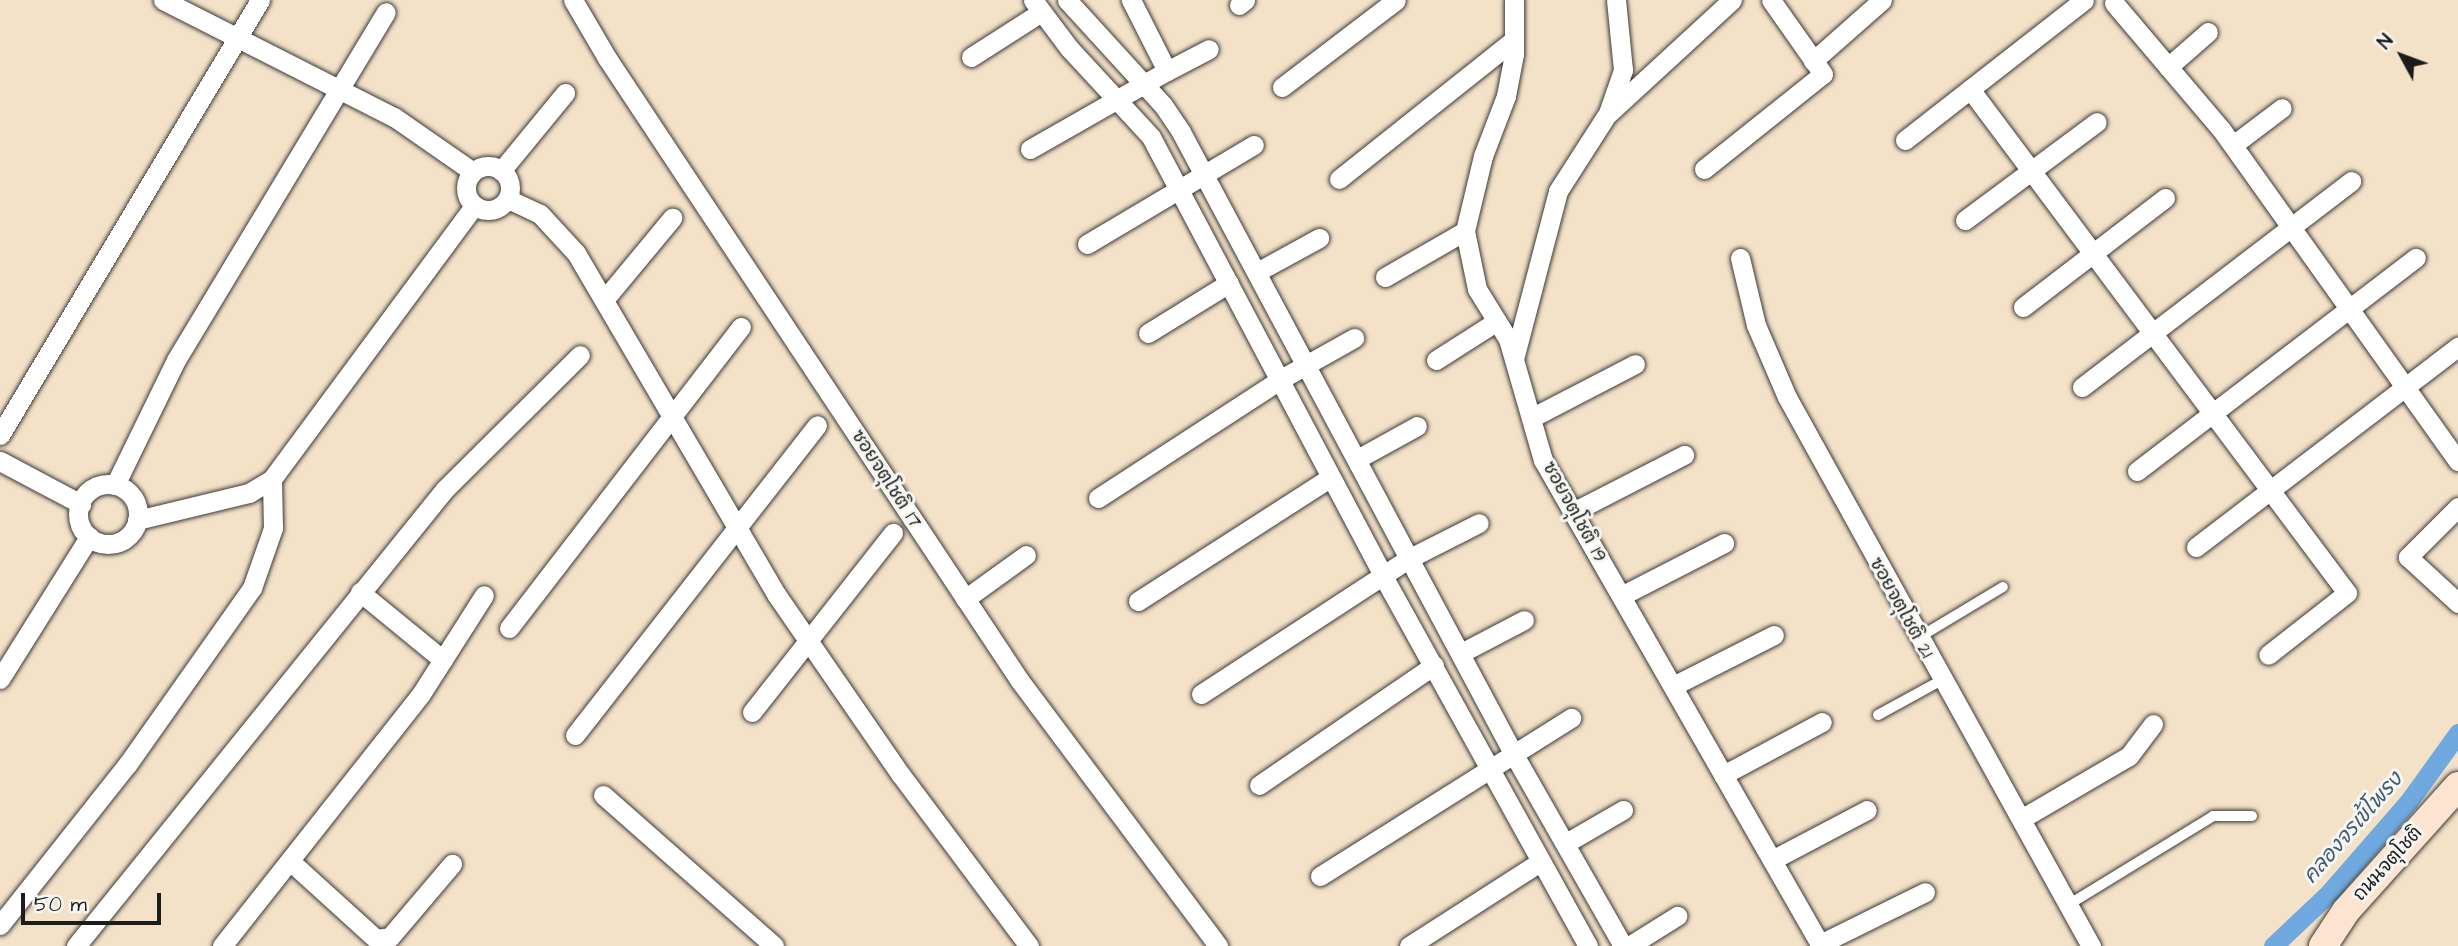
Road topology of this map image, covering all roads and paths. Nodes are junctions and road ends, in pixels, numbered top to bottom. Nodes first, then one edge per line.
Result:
1 (163, 0) edge
2 (260, 0) edge
3 (573, 0) edge
4 (1067, 0) edge
5 (1131, 0) edge
6 (1396, 0) edge
7 (1514, 0) edge
8 (1616, 0) edge
9 (1732, 0) edge
10 (1771, 0) edge
11 (1882, 0) edge
12 (2085, 0) edge
13 (2115, 1) edge
14 (1037, 6) edge
15 (386, 12) dead end
16 (2208, 33) dead end
17 (237, 38) junction
18 (1514, 40) junction
19 (1209, 49) dead end
20 (971, 57) dead end
21 (1813, 61) junction
22 (2168, 67) junction
23 (1167, 71) junction
24 (1142, 83) junction
25 (1282, 87) dead end
26 (1970, 89) junction
27 (342, 90) junction
28 (565, 93) dead end
29 (1115, 99) junction
30 (2282, 107) dead end
31 (1608, 113) junction
32 (2096, 122) dead end
33 (1905, 140) dead end
34 (1254, 145) dead end
35 (2233, 145) junction
36 (1030, 149) dead end
37 (1704, 169) dead end
38 (502, 171) junction
39 (2031, 171) junction
40 (473, 172) junction
41 (1202, 174) junction
42 (1339, 180) dead end
43 (2351, 181) dead end
44 (1175, 188) junction
45 (2165, 198) dead end
46 (508, 199) junction
47 (474, 206) junction
48 (672, 218) dead end
49 (1965, 220) dead end
50 (2291, 227) junction
51 (1465, 230) junction
52 (1318, 238) dead end
53 (1087, 244) dead end
54 (2093, 254) junction
55 (1740, 258) dead end
56 (2416, 258) dead end
57 (1257, 272) junction
58 (1385, 277) dead end
59 (1229, 283) junction
60 (604, 300) junction
61 (2023, 307) dead end
62 (2349, 309) junction
63 (1497, 321) junction
64 (741, 327) dead end
65 (2152, 333) junction
66 (1148, 334) dead end
67 (1354, 338) dead end
68 (2458, 347) edge
69 (580, 355) dead end
70 (1436, 360) dead end
71 (1514, 360) junction
72 (1307, 364) junction
73 (1635, 364) dead end
74 (1280, 379) junction
75 (2082, 387) dead end
76 (2405, 387) junction
77 (2212, 414) junction
78 (670, 418) junction
79 (1531, 418) junction
80 (817, 425) dead end
81 (1418, 426) dead end
82 (0, 435) edge
83 (1684, 455) dead end
84 (1359, 458) junction
85 (0, 461) edge
86 (2458, 461) edge
87 (2137, 471) dead end
88 (1331, 477) junction
89 (272, 479) junction
90 (115, 485) junction
91 (2270, 490) junction
92 (1098, 498) dead end
93 (80, 504) junction
94 (2458, 507) edge
95 (1573, 512) junction
96 (138, 520) junction
97 (1479, 523) dead end
98 (734, 528) junction
99 (893, 533) dead end
100 (89, 537) junction
101 (1724, 543) dead end
102 (2196, 547) dead end
103 (1026, 555) dead end
104 (1410, 558) junction
105 (1383, 576) junction
106 (2003, 587) dead end
107 (360, 592) junction
108 (484, 595) dead end
109 (1621, 596) junction
110 (965, 599) junction
111 (1138, 601) dead end
112 (2458, 603) edge
113 (1524, 620) dead end
114 (509, 628) dead end
115 (1774, 635) dead end
116 (807, 638) junction
117 (1917, 638) junction
118 (1461, 653) junction
119 (2269, 655) dead end
120 (443, 660) junction
121 (1434, 665) junction
122 (0, 679) edge
123 (1940, 681) junction
124 (1673, 686) junction
125 (1201, 694) dead end
126 (752, 712) dead end
127 (1878, 715) dead end
128 (1571, 718) dead end
129 (1822, 722) dead end
130 (2153, 724) dead end
131 (575, 735) dead end
132 (1513, 753) junction
133 (1491, 768) junction
134 (1723, 775) junction
135 (1259, 785) dead end
136 (2458, 786) edge
137 (603, 795) dead end
138 (1623, 810) dead end
139 (1867, 810) dead end
140 (2252, 816) dead end
141 (2021, 819) junction
142 (1566, 843) junction
143 (1772, 860) junction
144 (290, 861) junction
145 (1540, 862) junction
146 (452, 864) dead end
147 (1320, 876) dead end
148 (1925, 892) dead end
149 (2068, 905) junction
150 (1677, 916) dead end
151 (0, 925) edge
152 (1821, 945) edge
153 (76, 946) edge
154 (222, 946) edge
155 (774, 946) edge
156 (1029, 946) edge
157 (1218, 946) edge
158 (1409, 946) edge
159 (1588, 946) edge
160 (1626, 946) edge
161 (2091, 946) edge
162 (2323, 946) edge

1 - 17 street
2 - 17 street
3 - 110 street, ซอยจตุโชติ 17
4 - 24 street
5 - 23 street
6 - 25 street
7 - 18 street, ซอยจตุโชติ 19
8 - 31 street
9 - 31 street
10 - 21 street
11 - 21 street
12 - 13 street
12 - 26 street
13 - 22 street
14 - 20 street
14 - 29 street
15 - 27 street
16 - 22 street
17 - 27 street
17 - 82 street
18 - 42 street
18 - 51 street, ซอยจตุโชติ 19
19 - 23 street
21 - 37 street
22 - 35 street
23 - 24 street
24 - 29 street
24 - 41 street
26 - 33 street
26 - 39 street
27 - 40 street
27 - 90 street
28 - 38 street
29 - 36 street
29 - 44 street
30 - 35 street
31 - 71 street
32 - 39 street
34 - 41 street
35 - 50 street
38 - 40 street
38 - 46 street
39 - 49 street
39 - 54 street
40 - 47 street
41 - 44 street
41 - 57 street
43 - 50 street
44 - 53 street
44 - 59 street
45 - 54 street
46 - 47 street
46 - 60 street
47 - 89 street
48 - 60 street
50 - 62 street
50 - 65 street
51 - 58 street
51 - 63 street, ซอยจตุโชติ 19
52 - 57 street
54 - 61 street
54 - 65 street
55 - 117 street, ซอยจตุโชติ 21
56 - 62 street
57 - 72 street
59 - 66 street
59 - 74 street
60 - 78 street
62 - 76 street
62 - 77 street
63 - 70 street
63 - 71 street, ซอยจตุโชติ 19
64 - 78 street
65 - 75 street
65 - 77 street
67 - 72 street
68 - 76 street
69 - 107 street
71 - 79 street, ซอยจตุโชติ 19
72 - 74 street
72 - 84 street
73 - 79 street
74 - 88 street
74 - 92 street
76 - 86 street
76 - 91 street
77 - 87 street
77 - 91 street
78 - 98 street
78 - 114 street
79 - 95 street, ซอยจตุโชติ 19
80 - 98 street
81 - 84 street
83 - 95 street
84 - 104 street
85 - 93 street
88 - 105 street
88 - 111 street
89 - 96 street
89 - 151 street
90 - 93 street
90 - 96 street
91 - 102 street
91 - 119 street
93 - 100 street
94 - 112 street
95 - 109 street, ซอยจตุโชติ 19
96 - 100 street
97 - 104 street
98 - 116 street
98 - 131 street
99 - 116 street
100 - 122 street
101 - 109 street
103 - 110 street
104 - 105 street
104 - 118 street
105 - 121 street
105 - 125 street
106 - 117 lane
107 - 120 street
107 - 153 street
108 - 120 street
109 - 124 street, ซอยจตุโชติ 19
110 - 157 street, ซอยจตุโชติ 17
113 - 118 street
115 - 124 street
116 - 126 street
116 - 156 street
117 - 123 street, ซอยจตุโชติ 21
118 - 132 street
120 - 144 street
121 - 133 street
121 - 135 street
123 - 127 lane
123 - 141 street, ซอยจตุโชติ 21
124 - 134 street, ซอยจตุโชติ 19
128 - 132 street
129 - 134 street
130 - 141 street
132 - 133 street
132 - 142 street
133 - 145 street
133 - 147 street
134 - 143 street, ซอยจตุโชติ 19
136 - 162 street, ถนนจตุโชติ
137 - 155 street
138 - 142 street
139 - 143 street
140 - 149 lane
141 - 149 street, ซอยจตุโชติ 21
142 - 160 street
143 - 152 street, ซอยจตุโชติ 19
144 - 146 street
144 - 154 street
145 - 158 street
145 - 159 street
148 - 152 street
149 - 161 street, ซอยจตุโชติ 21
150 - 160 street

